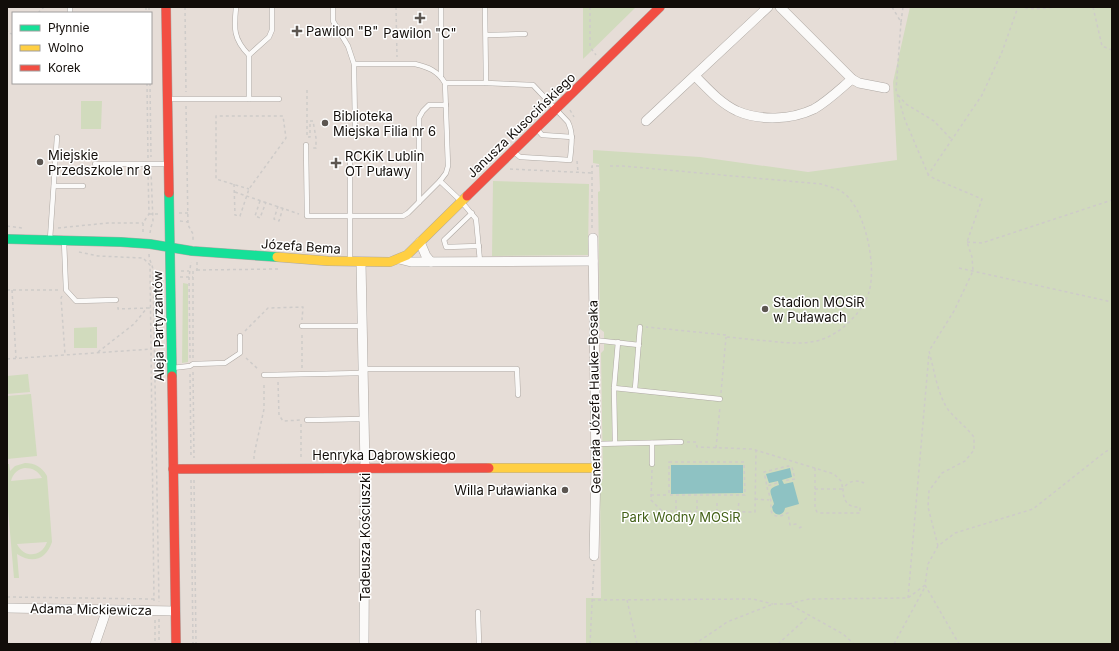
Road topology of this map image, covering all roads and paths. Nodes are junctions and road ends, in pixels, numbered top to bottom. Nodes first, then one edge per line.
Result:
1 (166, 7) edge
2 (185, 7) edge
3 (236, 7) edge
4 (272, 7) edge
5 (333, 7) edge
6 (396, 7) edge
7 (441, 7) edge
8 (485, 7) edge
9 (590, 7) edge
10 (660, 7) edge
11 (768, 7) edge
12 (780, 7) edge
13 (892, 7) edge
14 (902, 7) edge
15 (953, 7) edge
16 (998, 7) edge
17 (1018, 7) edge
18 (1056, 7) edge
19 (1093, 7) edge
20 (901, 22) junction
21 (525, 34) dead end
22 (486, 35) junction
23 (1112, 50) edge
24 (249, 55) junction
25 (603, 62) junction
26 (354, 64) junction
27 (397, 64) junction
28 (441, 76) junction
29 (695, 76) junction
30 (852, 79) junction
31 (486, 83) junction
32 (147, 84) edge
33 (150, 84) edge
34 (445, 84) junction
35 (885, 88) dead end
36 (307, 90) dead end
37 (897, 94) junction
38 (168, 99) junction
39 (186, 99) junction
40 (249, 99) junction
41 (279, 99) dead end
42 (446, 105) junction
43 (556, 108) junction
44 (646, 122) dead end
45 (355, 126) dead end
46 (536, 128) junction
47 (57, 137) dead end
48 (572, 137) junction
49 (951, 139) junction
50 (316, 144) dead end
51 (306, 145) dead end
52 (512, 151) junction
53 (350, 162) dead end
54 (95, 164) dead end
55 (150, 164) junction
56 (169, 164) junction
57 (599, 166) dead end
58 (610, 166) dead end
59 (505, 169) dead end
60 (592, 173) junction
61 (928, 175) junction
62 (440, 181) junction
63 (234, 184) junction
64 (54, 186) junction
65 (82, 186) dead end
66 (249, 189) junction
67 (235, 192) junction
68 (247, 196) junction
69 (260, 200) junction
70 (1112, 200) edge
71 (461, 201) junction
72 (266, 202) junction
73 (419, 202) junction
74 (278, 206) junction
75 (284, 208) junction
76 (472, 213) junction
77 (307, 216) junction
78 (350, 216) junction
79 (7, 226) edge
80 (26, 229) dead end
81 (51, 229) junction
82 (593, 238) joint
83 (7, 239) edge
84 (50, 239) junction
85 (64, 240) junction
86 (420, 242) junction
87 (967, 242) junction
88 (150, 244) junction
89 (479, 246) junction
90 (170, 248) junction
91 (64, 250) junction
92 (192, 251) junction
93 (399, 259) junction
94 (480, 261) junction
95 (593, 261) junction
96 (350, 262) junction
97 (361, 262) junction
98 (431, 262) junction
99 (959, 268) dead end
100 (197, 270) dead end
101 (972, 271) junction
102 (7, 290) edge
103 (12, 290) junction
104 (64, 290) junction
105 (116, 300) joint
106 (1112, 302) edge
107 (148, 308) junction
108 (151, 308) junction
109 (302, 326) junction
110 (362, 326) junction
111 (640, 327) joint
112 (240, 336) joint
113 (594, 340) junction
114 (618, 342) junction
115 (639, 344) junction
116 (152, 349) junction
117 (929, 351) junction
118 (98, 352) junction
119 (240, 353) junction
120 (65, 354) junction
121 (16, 358) junction
122 (7, 359) edge
123 (191, 365) junction
124 (172, 368) junction
125 (363, 371) junction
126 (264, 374) junction
127 (278, 374) junction
128 (302, 374) junction
129 (614, 388) junction
130 (634, 389) junction
131 (518, 394) dead end
132 (720, 399) dead end
133 (364, 419) junction
134 (301, 420) junction
135 (307, 420) joint
136 (681, 442) joint
137 (652, 443) junction
138 (596, 444) junction
139 (615, 444) junction
140 (1112, 448) edge
141 (756, 450) junction
142 (652, 464) joint
143 (255, 468) junction
144 (301, 468) junction
145 (365, 468) junction
146 (596, 468) junction
147 (815, 468) junction
148 (173, 469) junction
149 (192, 469) junction
150 (784, 482) dead end
151 (777, 483) dead end
152 (864, 483) dead end
153 (767, 486) junction
154 (815, 489) junction
155 (843, 489) junction
156 (651, 495) junction
157 (669, 496) junction
158 (676, 500) dead end
159 (697, 500) dead end
160 (718, 500) dead end
161 (739, 500) dead end
162 (755, 500) junction
163 (770, 500) junction
164 (676, 512) junction
165 (697, 512) junction
166 (717, 512) junction
167 (738, 512) junction
168 (793, 524) dead end
169 (938, 546) junction
170 (594, 556) joint
171 (925, 585) junction
172 (7, 597) edge
173 (908, 598) junction
174 (154, 599) junction
175 (592, 600) junction
176 (627, 600) junction
177 (773, 604) junction
178 (789, 604) junction
179 (7, 608) edge
180 (107, 609) junction
181 (156, 610) junction
182 (175, 611) junction
183 (478, 612) dead end
184 (810, 615) junction
185 (95, 644) edge
186 (155, 644) edge
187 (159, 644) edge
188 (176, 644) edge
189 (193, 644) edge
190 (196, 644) edge
191 (364, 644) edge
192 (479, 644) edge
193 (590, 644) edge
194 (638, 644) edge
195 (694, 644) edge
196 (778, 644) edge
197 (854, 644) edge
198 (894, 644) edge
199 (959, 644) edge

1 - 38 street, Aleja Partyzantów
2 - 39 path
3 - 24 lane
4 - 24 lane
5 - 26 lane
6 - 27 path
7 - 28 lane
8 - 22 lane
9 - 25 path
10 - 25 street, Janusza Kusocińskiego
11 - 29 street
12 - 30 street
13 - 20 path
14 - 20 path
15 - 16 path
17 - 18 path
17 - 49 path
19 - 23 path
20 - 37 path
21 - 22 lane
22 - 31 lane
24 - 40 lane
25 - 43 street, Janusza Kusocińskiego
26 - 27 lane
26 - 45 lane
27 - 28 lane
28 - 34 lane
29 - 30 street
29 - 44 street
30 - 35 street
31 - 34 lane
31 - 43 lane
32 - 55 path
33 - 55 path
34 - 42 lane
36 - 50 path
37 - 49 path
37 - 61 path
38 - 39 lane
38 - 56 street, Aleja Partyzantów
39 - 40 lane
39 - 92 path
40 - 41 lane
42 - 62 lane
42 - 73 lane
43 - 46 street, Janusza Kusocińskiego
43 - 48 lane
46 - 48 lane
46 - 52 street, Janusza Kusocińskiego
47 - 64 lane
48 - 52 lane
49 - 61 path
51 - 77 lane
52 - 71 street, Janusza Kusocińskiego
53 - 78 lane
54 - 55 lane
55 - 56 lane
55 - 81 path
55 - 88 path
56 - 90 street, Aleja Partyzantów
57 - 60 path
58 - 111 path
59 - 60 path
60 - 82 path
61 - 87 path
62 - 71 lane
62 - 73 lane
63 - 66 path
63 - 66 path
63 - 67 path
64 - 65 lane
64 - 81 lane
66 - 68 path
67 - 68 path
67 - 68 path
68 - 69 path
69 - 72 path
69 - 72 path
70 - 87 path
71 - 76 lane
71 - 86 street, Janusza Kusocińskiego
72 - 74 path
73 - 78 lane
74 - 75 path
74 - 75 path
75 - 77 path
76 - 89 lane
76 - 89 lane
77 - 78 lane
78 - 96 lane
79 - 80 path
81 - 84 lane
82 - 95 street, Generała Józefa Hauke-Bosaka
83 - 84 street, Józefa Bema
84 - 85 street, Józefa Bema
85 - 88 street, Józefa Bema
85 - 91 lane
86 - 93 street, Janusza Kusocińskiego
86 - 98 street
87 - 101 path
88 - 90 street, Józefa Bema
88 - 181 path
89 - 94 lane
90 - 92 street, Józefa Bema
90 - 124 street, Aleja Partyzantów
91 - 104 lane
91 - 108 path
92 - 96 street, Józefa Bema
92 - 123 path
93 - 97 street, Józefa Bema
93 - 98 street, Józefa Bema
94 - 95 street, Józefa Bema
94 - 98 street, Józefa Bema
95 - 113 street, Generała Józefa Hauke-Bosaka
96 - 97 street, Józefa Bema
97 - 110 street, Tadeusza Kościuszki
99 - 101 path
100 - 123 path
101 - 106 path
101 - 117 path
102 - 103 path
103 - 104 path
103 - 121 path
104 - 105 lane
104 - 120 path
105 - 107 path
107 - 108 path
107 - 118 path
108 - 116 path
109 - 110 lane
109 - 112 path
109 - 128 path
110 - 125 street, Tadeusza Kościuszki
111 - 115 lane
112 - 119 lane
113 - 114 lane
113 - 138 street, Generała Józefa Hauke-Bosaka
114 - 115 lane
114 - 129 lane
115 - 130 lane
116 - 118 path
116 - 174 path
117 - 169 path
117 - 173 path
118 - 120 path
119 - 123 lane
119 - 126 path
120 - 121 path
121 - 122 path
123 - 124 lane
123 - 149 path
123 - 149 path
124 - 148 street, Aleja Partyzantów
125 - 128 lane
125 - 131 lane
125 - 133 street, Tadeusza Kościuszki
126 - 127 lane
126 - 143 path
127 - 128 lane
127 - 134 path
129 - 130 lane
129 - 139 lane
130 - 132 lane
133 - 135 lane
133 - 145 street, Tadeusza Kościuszki
134 - 135 path
134 - 144 path
136 - 137 lane
136 - 141 path
137 - 139 lane
137 - 142 lane
138 - 139 lane
138 - 146 street, Generała Józefa Hauke-Bosaka
140 - 169 path
141 - 147 path
141 - 162 path
142 - 156 path
143 - 144 street, Henryka Dąbrowskiego
143 - 149 street, Henryka Dąbrowskiego
144 - 145 street, Henryka Dąbrowskiego
145 - 146 street, Henryka Dąbrowskiego
145 - 191 street, Tadeusza Kościuszki
146 - 170 street, Generała Józefa Hauke-Bosaka
147 - 154 path
147 - 155 path
148 - 149 street, Henryka Dąbrowskiego
148 - 182 street, Aleja Partyzantów
149 - 189 path
149 - 190 path
150 - 153 path
151 - 153 path
152 - 155 path
153 - 163 path
154 - 155 path
154 - 155 path
156 - 157 path
156 - 164 path
157 - 157 path
158 - 164 path
159 - 165 path
160 - 166 path
161 - 167 path
162 - 163 path
162 - 167 path
163 - 168 path
164 - 165 path
165 - 166 path
166 - 167 path
169 - 171 path
170 - 175 path
171 - 173 path
171 - 198 path
171 - 199 path
172 - 174 path
173 - 178 path
174 - 181 path
175 - 176 path
175 - 193 path
176 - 177 path
176 - 194 path
177 - 178 path
177 - 195 path
178 - 184 path
179 - 180 street, Adama Mickiewicza
180 - 181 street, Adama Mickiewicza
180 - 185 street
181 - 182 street, Adama Mickiewicza
181 - 186 path
181 - 187 path
182 - 188 street, Aleja Partyzantów
183 - 192 lane
184 - 196 path
184 - 197 path

